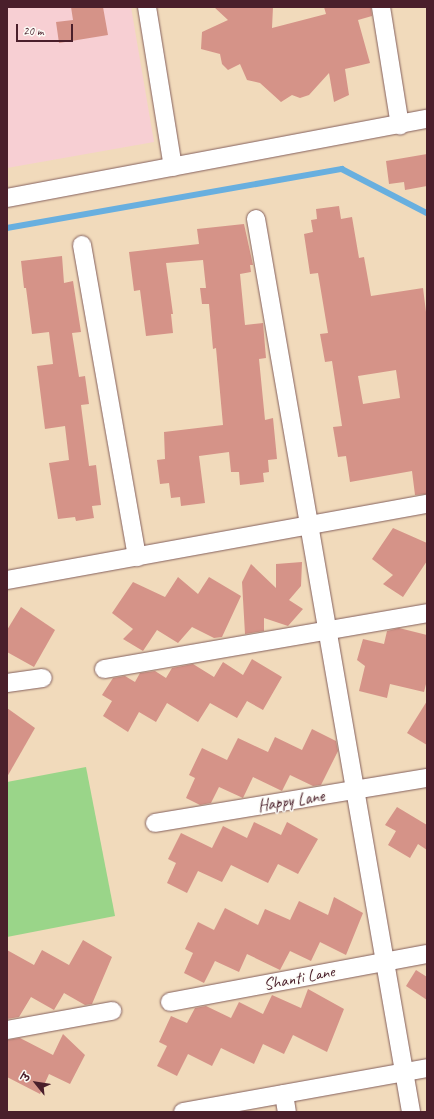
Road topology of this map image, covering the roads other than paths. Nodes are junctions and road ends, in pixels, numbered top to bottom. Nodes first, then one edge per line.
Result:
1 (147, 7) edge
2 (381, 7) edge
3 (427, 119) edge
4 (400, 125) junction
5 (173, 167) junction
6 (7, 198) edge
7 (256, 219) dead end
8 (82, 245) dead end
9 (427, 504) edge
10 (309, 526) junction
11 (137, 557) junction
12 (7, 580) edge
13 (427, 613) edge
14 (327, 629) junction
15 (104, 668) dead end
16 (43, 678) dead end
17 (7, 683) edge
18 (427, 778) edge
19 (355, 790) junction
20 (155, 823) dead end
21 (427, 954) edge
22 (385, 962) junction
23 (170, 1002) dead end
24 (112, 1010) dead end
25 (7, 1030) edge
26 (427, 1068) edge
27 (404, 1072) junction
28 (284, 1094) junction
29 (183, 1112) edge
30 (287, 1112) edge
31 (411, 1112) edge

1 - 5 street
2 - 4 street
3 - 4 street
4 - 5 street
5 - 6 street
7 - 10 street
8 - 11 street
9 - 10 street
10 - 11 street
10 - 14 street
11 - 12 street
13 - 14 street
14 - 15 street
14 - 19 street
16 - 17 street
18 - 19 street, Happy Lane
19 - 20 street, Happy Lane
19 - 22 street
21 - 22 street, Shanti Lane
22 - 23 street, Shanti Lane
22 - 27 street
24 - 25 street
26 - 27 street
27 - 28 street
27 - 31 street
28 - 29 street
28 - 30 street

